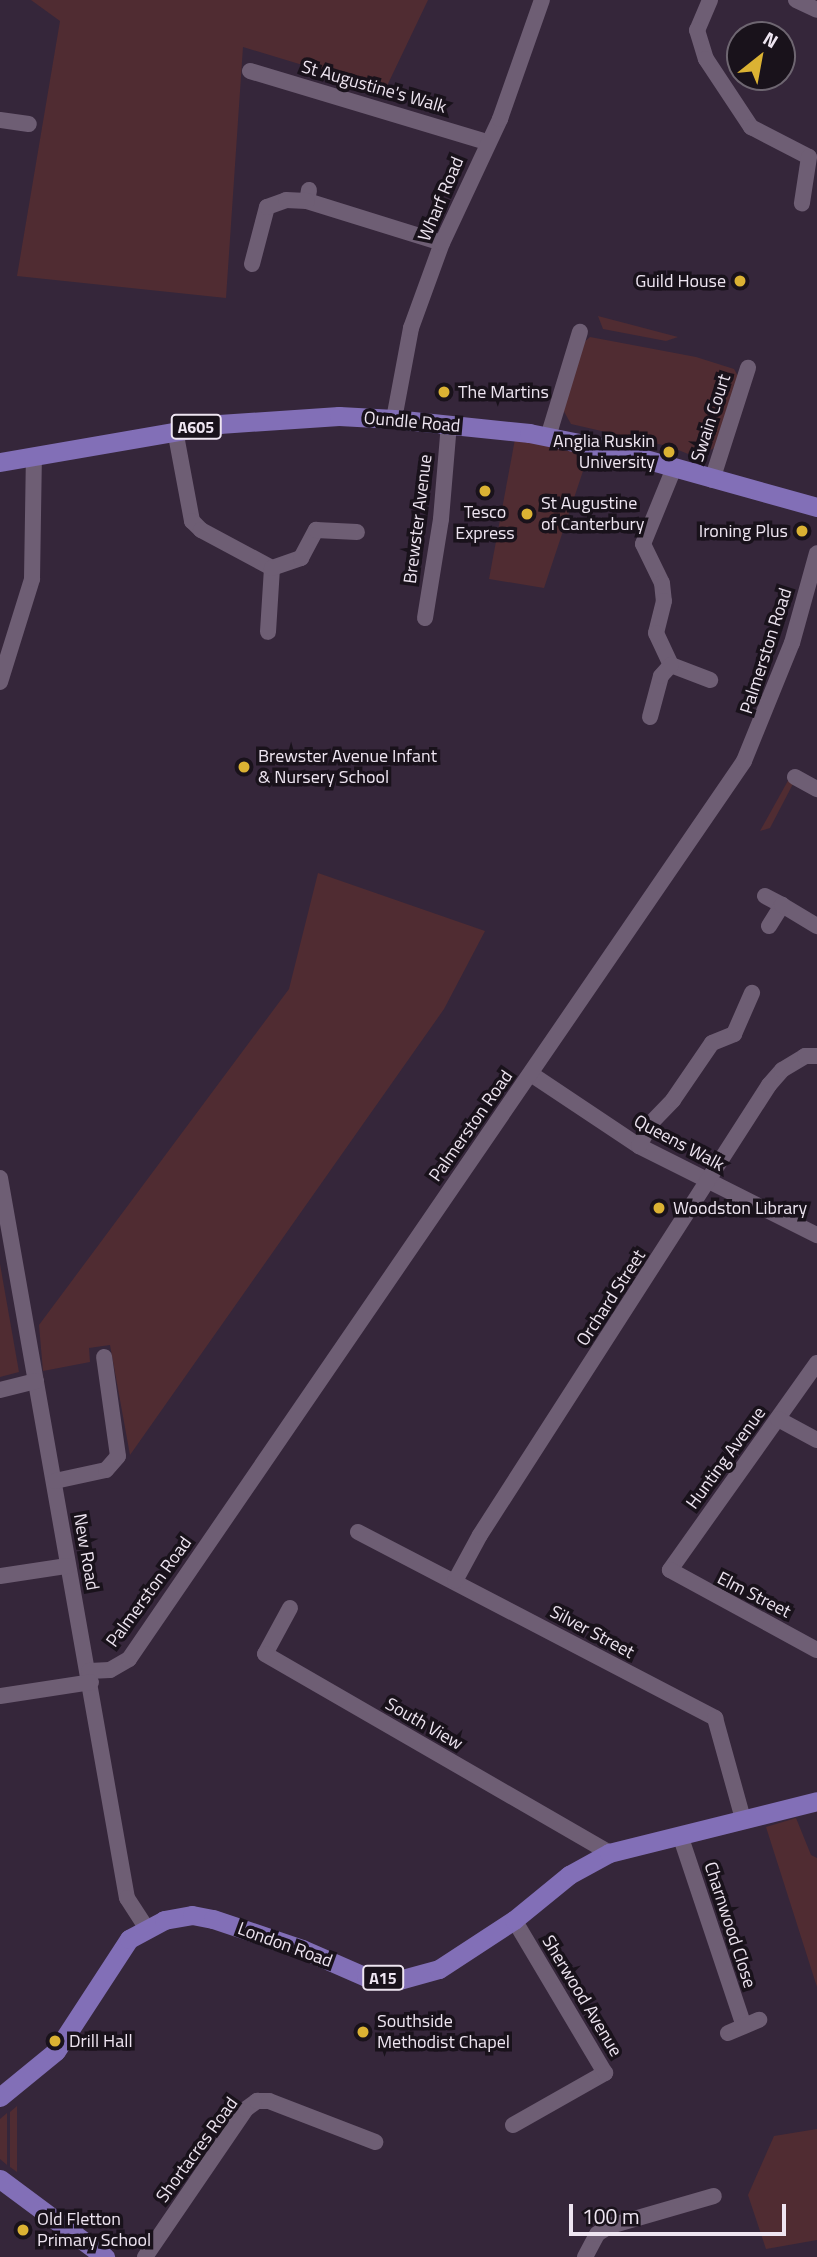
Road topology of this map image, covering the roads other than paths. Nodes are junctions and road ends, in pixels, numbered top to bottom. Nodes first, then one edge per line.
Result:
1 (542, 0) edge
2 (710, 0) edge
3 (796, 0) edge
4 (817, 10) edge
5 (250, 71) dead end
6 (0, 120) edge
7 (29, 124) dead end
8 (487, 142) junction
9 (811, 147) edge
10 (802, 203) dead end
11 (442, 243) junction
12 (252, 264) dead end
13 (580, 331) dead end
14 (748, 368) dead end
15 (394, 419) junction
16 (449, 424) junction
17 (175, 430) junction
18 (548, 437) junction
19 (34, 457) junction
20 (0, 462) edge
21 (674, 468) junction
22 (712, 480) junction
23 (817, 507) edge
24 (357, 532) dead end
25 (817, 553) edge
26 (272, 568) junction
27 (425, 618) dead end
28 (268, 632) dead end
29 (671, 665) junction
30 (710, 680) dead end
31 (0, 682) edge
32 (650, 717) dead end
33 (795, 777) dead end
34 (817, 789) edge
35 (765, 896) dead end
36 (782, 905) junction
37 (769, 926) dead end
38 (817, 926) edge
39 (752, 993) dead end
40 (817, 1056) edge
41 (531, 1074) junction
42 (639, 1146) junction
43 (0, 1178) edge
44 (710, 1182) junction
45 (817, 1235) edge
46 (104, 1357) dead end
47 (817, 1363) edge
48 (36, 1381) junction
49 (0, 1390) edge
50 (778, 1419) junction
51 (817, 1440) edge
52 (55, 1481) junction
53 (358, 1532) dead end
54 (67, 1566) junction
55 (673, 1575) joint
56 (0, 1576) edge
57 (455, 1581) junction
58 (290, 1608) dead end
59 (817, 1650) edge
60 (90, 1676) junction
61 (0, 1696) edge
62 (817, 1801) edge
63 (743, 1819) junction
64 (680, 1835) junction
65 (609, 1853) junction
66 (514, 1920) junction
67 (146, 1927) junction
68 (728, 2033) dead end
69 (0, 2097) edge
70 (513, 2125) dead end
71 (375, 2143) dead end
72 (0, 2179) edge
73 (714, 2196) dead end
74 (105, 2257) edge
75 (145, 2257) edge
76 (585, 2257) edge

1 - 8 street, Wharf Road
2 - 9 street
3 - 4 street
5 - 8 street, St Augustine's Walk
6 - 7 street
8 - 11 street, Wharf Road
9 - 10 street
11 - 12 street
11 - 15 street, Wharf Road
13 - 18 street
14 - 22 street, Swain Court
15 - 16 main road, Oundle Road / A605
15 - 17 main road, Oundle Road / A605
16 - 18 main road, Oundle Road / A605
16 - 27 street, Brewster Avenue
17 - 19 main road, Oundle Road / A605
17 - 26 street
18 - 21 main road, Oundle Road / A605
19 - 20 main road, Oundle Road / A605
19 - 31 street
21 - 22 main road, Oundle Road / A605
21 - 29 street
22 - 23 main road, Oundle Road / A605
24 - 26 street
25 - 41 street, Palmerston Road
26 - 28 street
29 - 30 street
29 - 32 street
33 - 34 street
35 - 36 street
36 - 37 street
36 - 38 street
39 - 42 street
40 - 44 street, Orchard Street
41 - 42 street, Queens Walk
41 - 60 street, Palmerston Road
42 - 44 street, Queens Walk
43 - 48 street, New Road
44 - 45 street, Queens Walk
44 - 57 street, Orchard Street
46 - 52 street
47 - 50 street, Hunting Avenue
48 - 49 street
48 - 52 street, New Road
50 - 51 street
50 - 55 street, Hunting Avenue
52 - 54 street, New Road
53 - 57 street, Silver Street
54 - 56 street
54 - 60 street, New Road
55 - 59 street, Elm Street
57 - 63 street, Silver Street
58 - 65 street, South View
60 - 61 street, Palmerston Road
60 - 67 street, New Road
62 - 63 main road, London Road / A15
63 - 64 main road, London Road / A15
64 - 65 main road, London Road / A15
64 - 68 street, Charnwood Close
65 - 66 main road, London Road / A15
66 - 67 main road, London Road / A15
66 - 70 street, Sherwood Avenue
67 - 69 main road, London Road / A15
71 - 75 street, Shortacres Road
72 - 74 main road
73 - 76 street

